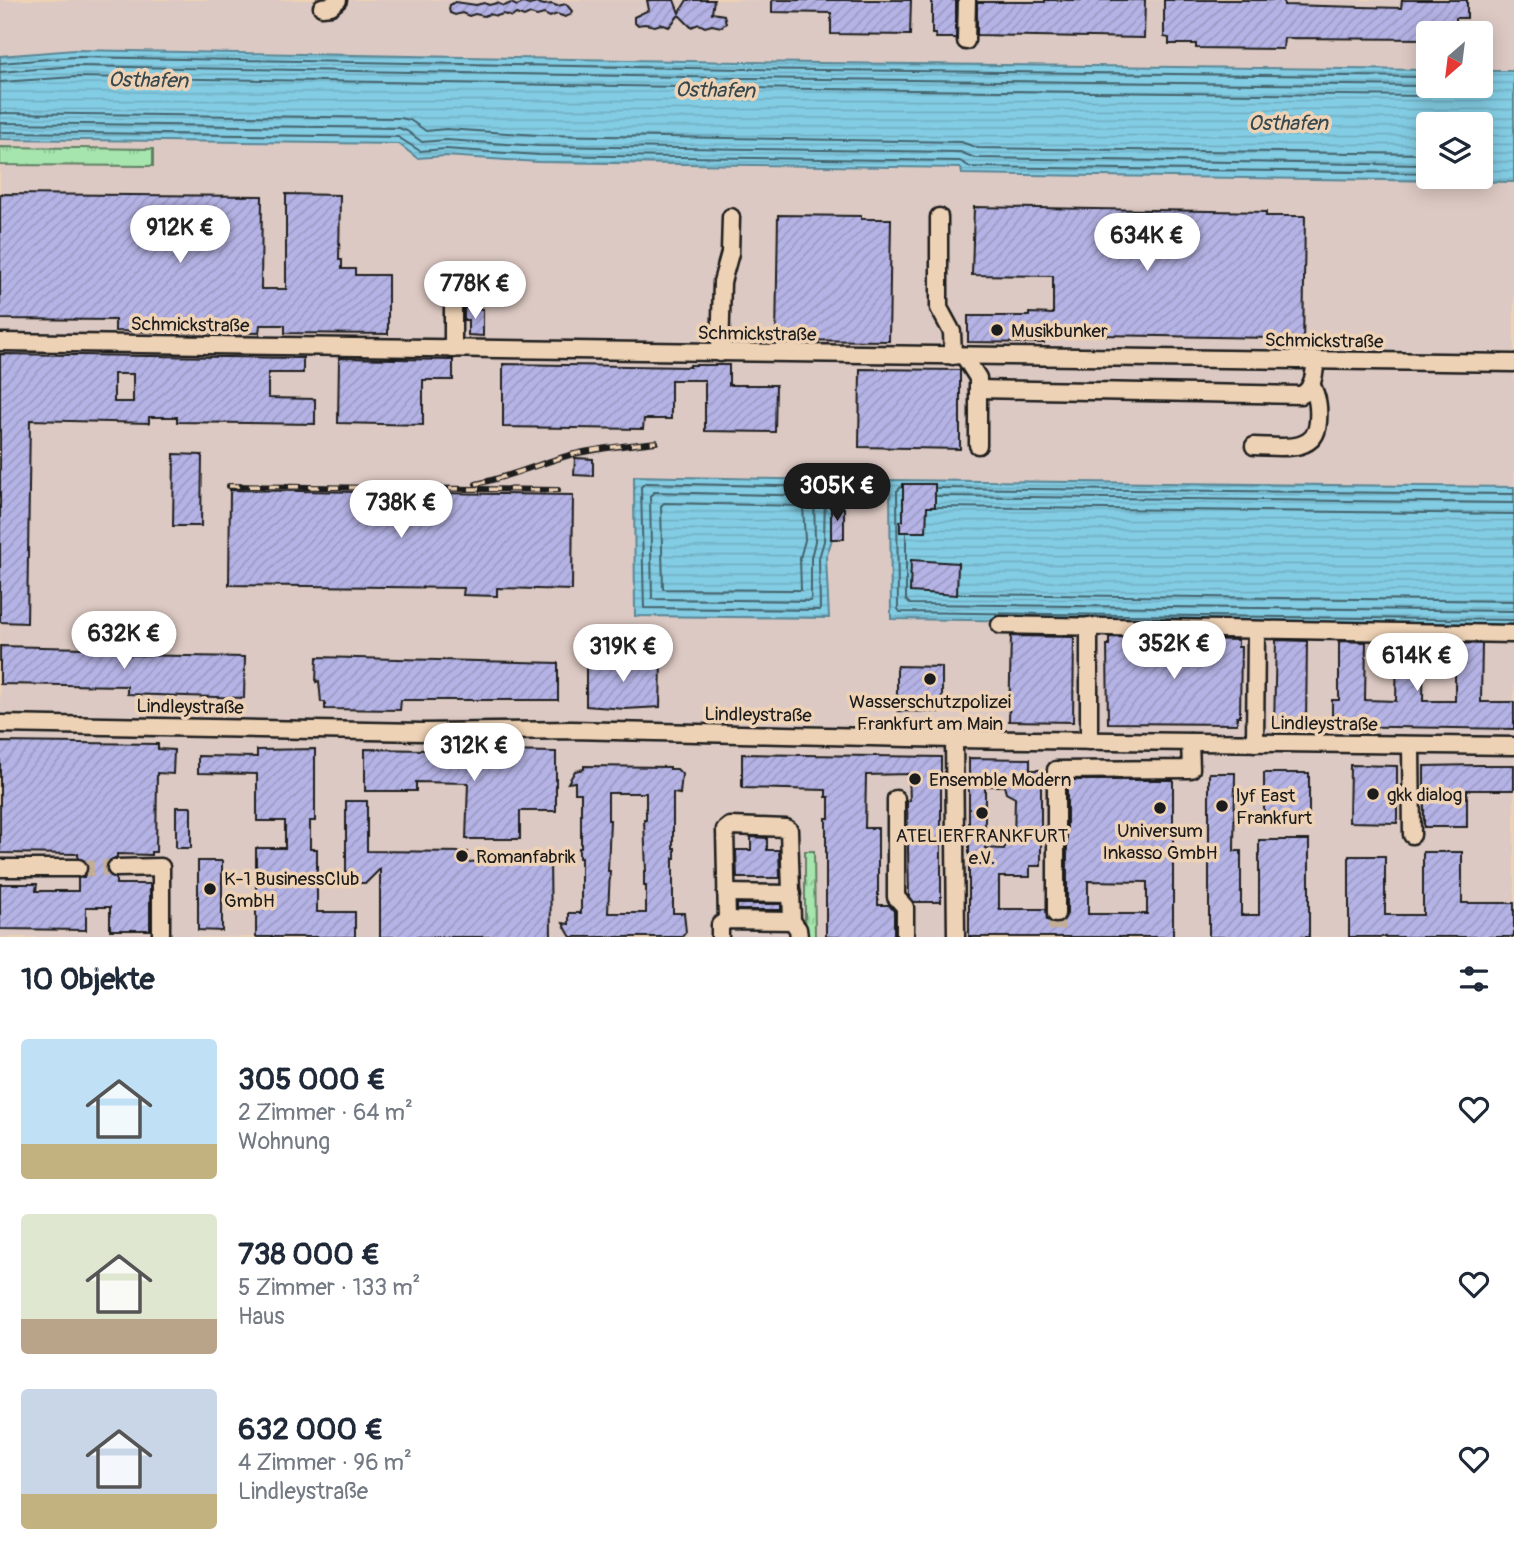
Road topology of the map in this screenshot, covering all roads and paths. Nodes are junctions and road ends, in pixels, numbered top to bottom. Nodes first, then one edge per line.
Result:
1 (338, 0) edge
2 (967, 0) edge
3 (322, 7) dead end
4 (966, 41) dead end
5 (939, 217) dead end
6 (731, 218) dead end
7 (453, 292) dead end
8 (0, 342) edge
9 (453, 349) junction
10 (720, 353) junction
11 (959, 356) junction
12 (1316, 360) junction
13 (1514, 363) edge
14 (1311, 384) junction
15 (978, 389) junction
16 (978, 445) dead end
17 (1254, 446) dead end
18 (1000, 625) dead end
19 (1089, 626) junction
20 (1256, 630) junction
21 (1514, 634) edge
22 (0, 724) edge
23 (954, 739) junction
24 (1089, 741) junction
25 (1190, 742) junction
26 (1255, 743) junction
27 (1411, 746) junction
28 (1514, 746) edge
29 (896, 799) dead end
30 (1412, 835) dead end
31 (0, 868) edge
32 (78, 868) tunnel mouth
33 (117, 868) tunnel mouth
34 (726, 893) junction
35 (792, 894) junction
36 (1056, 914) tunnel mouth
37 (727, 920) junction
38 (792, 921) junction
39 (161, 937) edge
40 (720, 937) edge
41 (799, 937) edge
42 (905, 937) edge
43 (956, 937) edge

1 - 3 street
2 - 4 street
5 - 11 street
6 - 10 street
7 - 9 street
8 - 9 street, Schmickstraße
9 - 10 street, Schmickstraße
10 - 11 street, Schmickstraße
11 - 12 street, Schmickstraße
11 - 15 street
12 - 13 street, Schmickstraße
12 - 14 street
14 - 15 street
14 - 17 street
15 - 16 street
18 - 19 street
19 - 20 street
19 - 24 street
20 - 21 street
20 - 26 street
22 - 23 street, Lindleystraße
23 - 24 street, Lindleystraße
23 - 43 street
24 - 25 street, Lindleystraße
25 - 26 street, Lindleystraße
25 - 36 street
26 - 27 street, Lindleystraße
27 - 28 street, Lindleystraße
27 - 30 street
29 - 42 street
31 - 32 street
33 - 39 street
34 - 35 street
34 - 35 street
34 - 37 street
35 - 38 street
37 - 38 street
37 - 40 street
38 - 41 street

